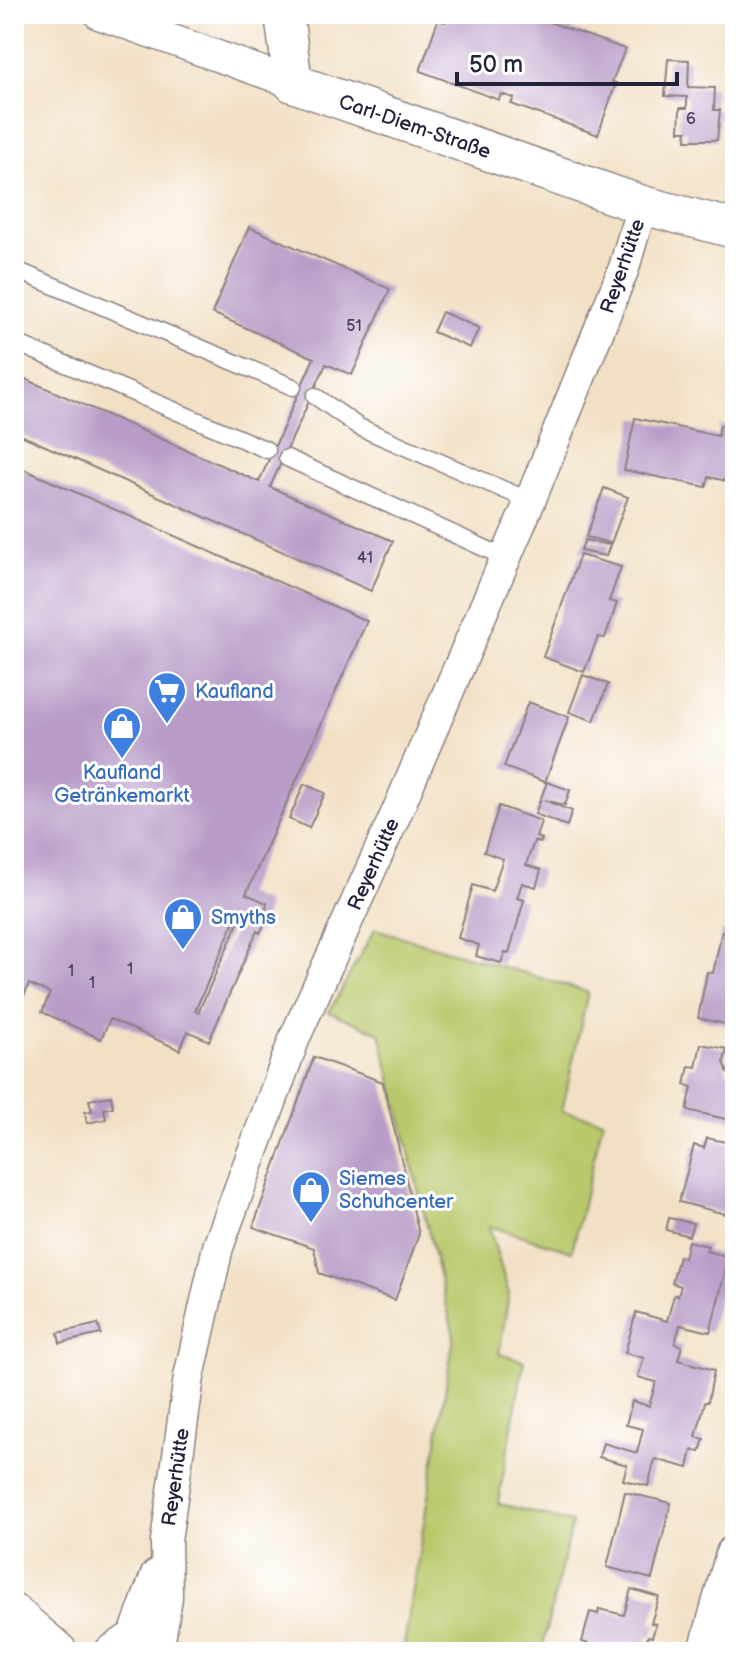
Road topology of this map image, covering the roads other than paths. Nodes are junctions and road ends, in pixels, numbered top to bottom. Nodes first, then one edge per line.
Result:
1 (99, 14) edge
2 (284, 14) edge
3 (293, 83) junction
4 (642, 205) junction
5 (735, 229) edge
6 (14, 269) edge
7 (14, 342) edge
8 (293, 387) dead end
9 (315, 396) dead end
10 (267, 450) dead end
11 (287, 458) dead end
12 (530, 501) junction
13 (506, 558) junction
14 (166, 1541) junction
15 (735, 1554) edge
16 (14, 1614) edge
17 (60, 1651) edge
18 (109, 1652) edge
19 (158, 1652) edge
20 (708, 1652) edge

1 - 3 street, Carl-Diem-Straße
2 - 3 street
3 - 4 street, Carl-Diem-Straße
4 - 5 street, Carl-Diem-Straße
4 - 12 street, Reyerhütte
6 - 8 lane
7 - 10 lane
9 - 12 lane
11 - 13 lane
12 - 13 street, Reyerhütte
13 - 14 street, Reyerhütte
14 - 18 street, Reyerhütte
14 - 19 street, Reyerhütte
15 - 20 street
16 - 17 street

